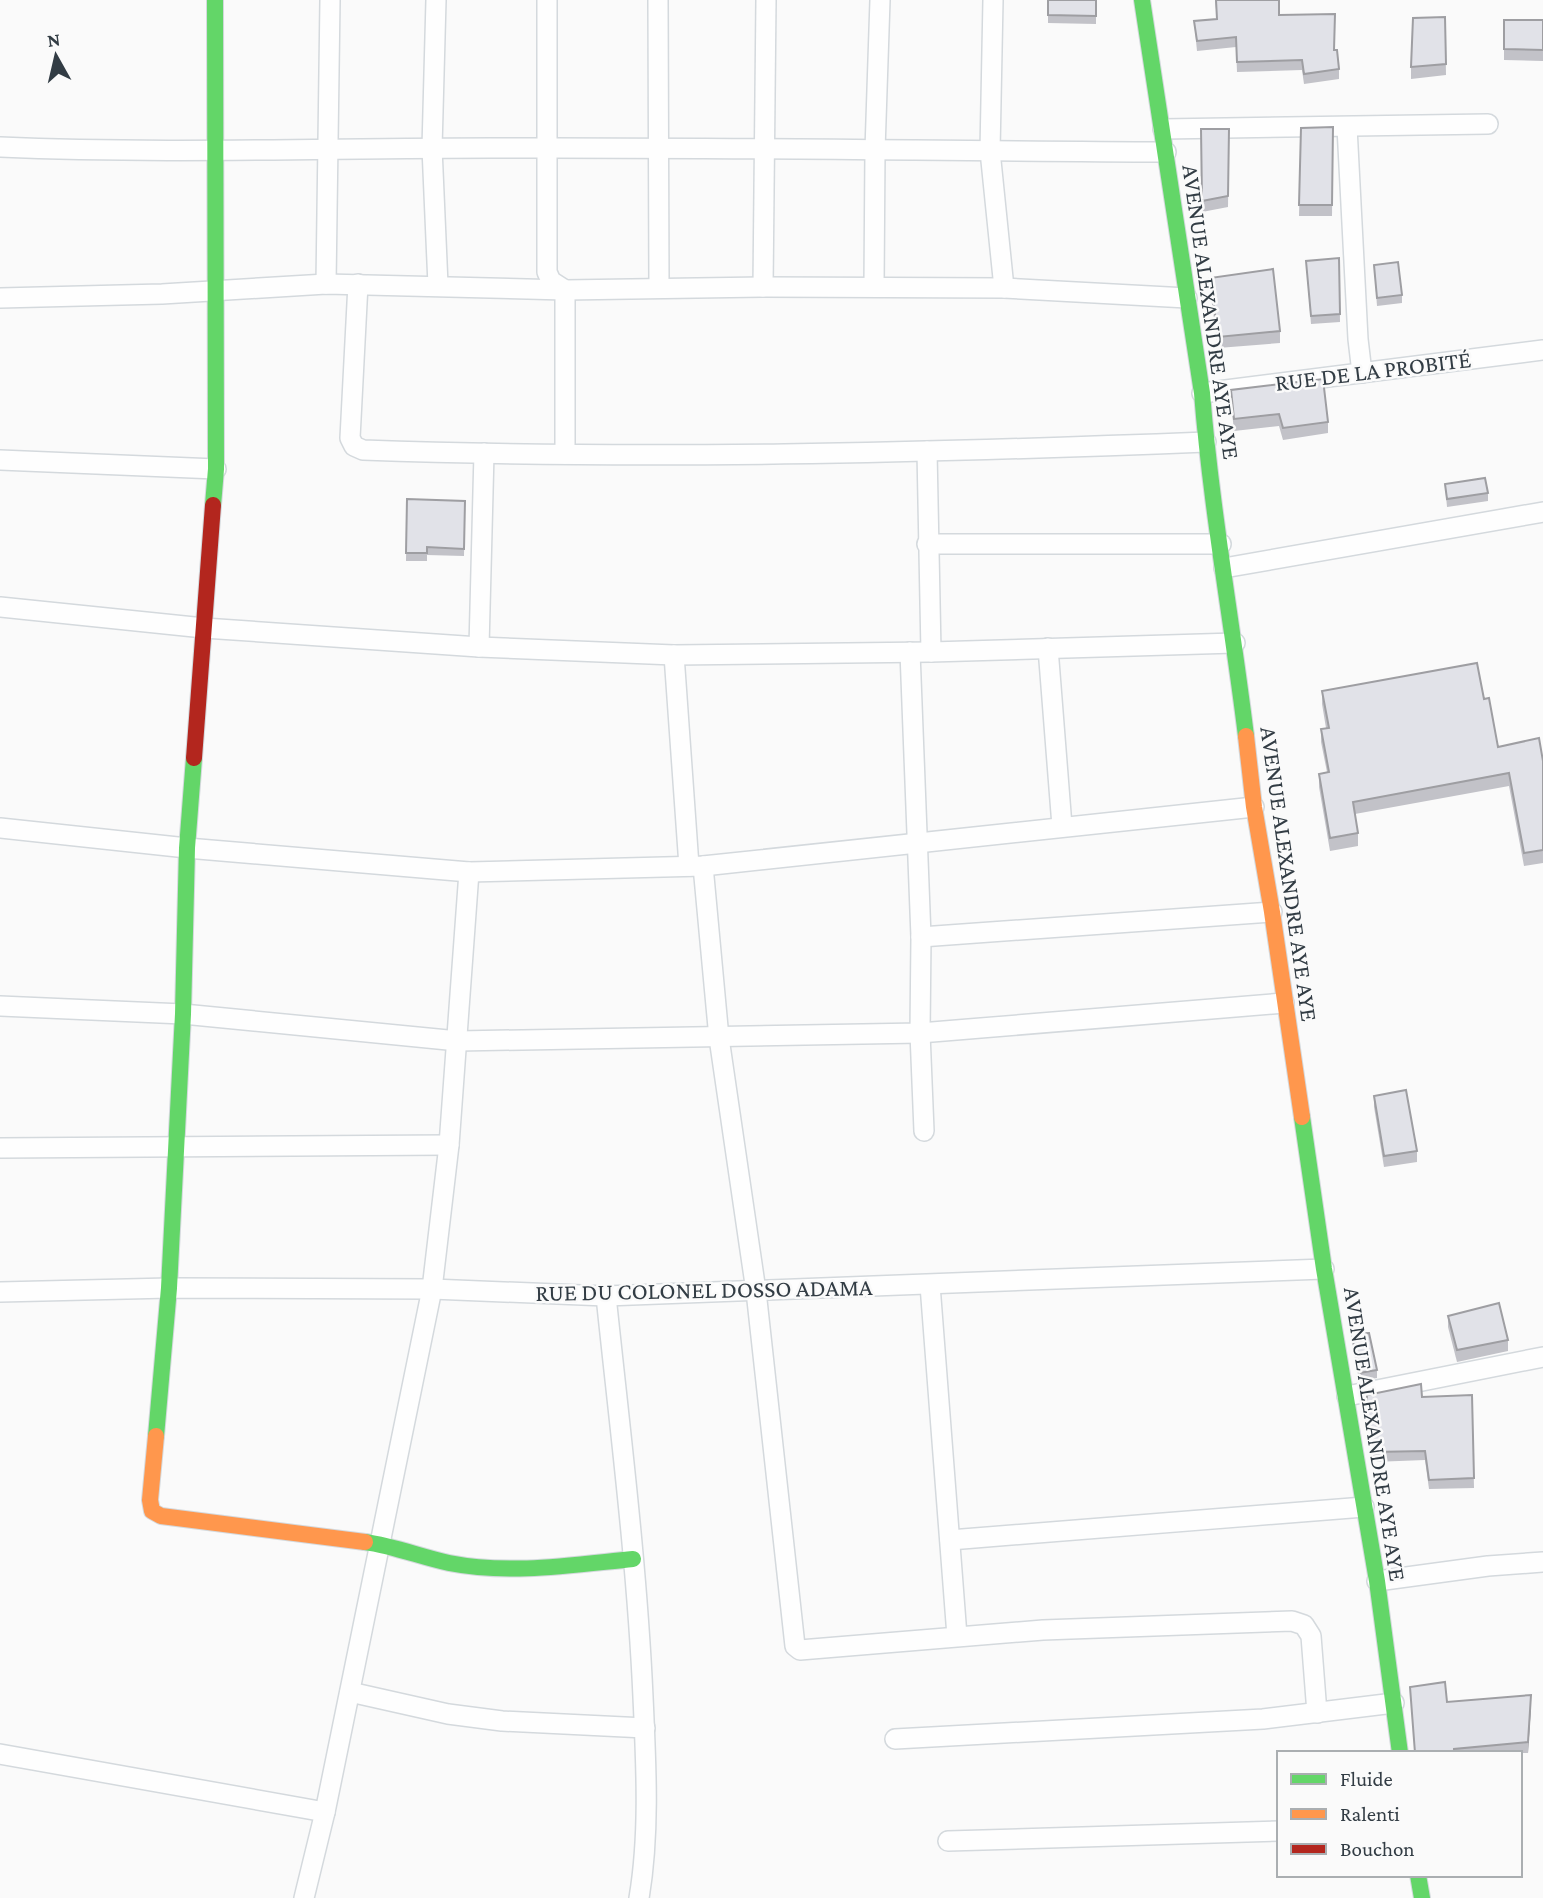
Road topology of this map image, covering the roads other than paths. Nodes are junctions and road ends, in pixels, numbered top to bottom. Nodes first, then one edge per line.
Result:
1 (215, 0) edge
2 (330, 0) edge
3 (436, 0) edge
4 (547, 0) edge
5 (658, 0) edge
6 (766, 0) edge
7 (880, 0) edge
8 (993, 0) edge
9 (1142, 0) edge
10 (1488, 124) dead end
11 (1347, 127) junction
12 (1163, 129) junction
13 (0, 147) edge
14 (658, 147) junction
15 (328, 148) junction
16 (432, 148) junction
17 (546, 148) junction
18 (764, 148) junction
19 (875, 149) junction
20 (216, 151) junction
21 (990, 151) junction
22 (1166, 152) junction
23 (326, 284) junction
24 (358, 284) junction
25 (438, 285) junction
26 (763, 287) junction
27 (874, 287) junction
28 (659, 288) junction
29 (1004, 288) junction
30 (565, 290) junction
31 (214, 291) junction
32 (0, 298) edge
33 (1187, 298) junction
34 (1543, 350) edge
35 (1362, 373) junction
36 (1202, 393) junction
37 (1206, 442) junction
38 (927, 452) junction
39 (484, 453) junction
40 (565, 454) junction
41 (0, 460) edge
42 (216, 469) junction
43 (1543, 512) edge
44 (927, 544) junction
45 (1221, 544) junction
46 (1224, 568) junction
47 (0, 607) edge
48 (204, 628) junction
49 (1235, 642) junction
50 (479, 647) junction
51 (1048, 648) junction
52 (910, 652) junction
53 (930, 652) junction
54 (674, 655) junction
55 (1254, 807) junction
56 (1062, 826) junction
57 (0, 828) edge
58 (917, 842) junction
59 (187, 848) junction
60 (696, 866) junction
61 (469, 872) junction
62 (1272, 912) junction
63 (921, 937) junction
64 (1284, 1003) junction
65 (0, 1006) edge
66 (183, 1014) junction
67 (920, 1033) junction
68 (719, 1038) junction
69 (458, 1041) junction
70 (923, 1131) dead end
71 (449, 1145) junction
72 (175, 1147) junction
73 (0, 1148) edge
74 (1324, 1269) junction
75 (930, 1284) junction
76 (169, 1288) junction
77 (432, 1289) junction
78 (756, 1291) junction
79 (0, 1292) edge
80 (606, 1296) junction
81 (1543, 1357) edge
82 (1347, 1396) junction
83 (1364, 1507) junction
84 (950, 1540) junction
85 (380, 1544) junction
86 (633, 1559) junction
87 (1543, 1562) edge
88 (1377, 1581) junction
89 (957, 1636) junction
90 (350, 1692) junction
91 (1394, 1703) junction
92 (1317, 1713) junction
93 (645, 1728) junction
94 (895, 1739) dead end
95 (1400, 1751) edge
96 (0, 1754) edge
97 (325, 1812) junction
98 (1277, 1830) edge
99 (948, 1841) dead end
100 (1418, 1877) edge
101 (304, 1898) edge
102 (639, 1898) edge
103 (1422, 1898) edge

1 - 20 street
2 - 15 street
3 - 16 street
4 - 17 street
5 - 14 street
6 - 18 street
7 - 19 street
8 - 21 street
9 - 12 street, AVENUE ALEXANDRE AYE AYE
10 - 11 street
11 - 12 street
11 - 35 street
12 - 22 street, AVENUE ALEXANDRE AYE AYE
13 - 20 street
14 - 17 street
14 - 18 street
14 - 28 street
15 - 16 street
15 - 20 street
15 - 23 street
16 - 17 street
16 - 25 street
17 - 30 street
18 - 19 street
18 - 26 street
19 - 21 street
19 - 27 street
20 - 31 street
21 - 22 street
21 - 29 street
22 - 33 street, AVENUE ALEXANDRE AYE AYE
23 - 24 street
23 - 31 street
24 - 25 street
24 - 39 street
25 - 30 street
26 - 27 street
26 - 28 street
27 - 29 street
28 - 30 street
29 - 33 street
30 - 40 street
31 - 32 street
31 - 42 street
33 - 36 street, AVENUE ALEXANDRE AYE AYE
34 - 35 street, RUE DE LA PROBITÉ
35 - 36 street, RUE DE LA PROBITÉ
36 - 37 street, AVENUE ALEXANDRE AYE AYE
37 - 38 street
37 - 45 street, AVENUE ALEXANDRE AYE AYE
38 - 40 street
38 - 44 street
39 - 40 street
39 - 50 street
41 - 42 street
42 - 48 street
43 - 46 street
44 - 45 street
44 - 53 street
45 - 46 street, AVENUE ALEXANDRE AYE AYE
46 - 49 street, AVENUE ALEXANDRE AYE AYE
47 - 48 street
48 - 50 street
48 - 59 street
49 - 51 street
49 - 55 street, AVENUE ALEXANDRE AYE AYE
50 - 54 street
51 - 53 street
51 - 56 street
52 - 53 street
52 - 54 street
52 - 58 street
54 - 60 street
55 - 56 street
55 - 62 street, AVENUE ALEXANDRE AYE AYE
56 - 58 street
57 - 59 street
58 - 60 street
58 - 63 street
59 - 61 street
59 - 66 street
60 - 61 street
60 - 68 street
61 - 69 street
62 - 63 street
62 - 64 street, AVENUE ALEXANDRE AYE AYE
63 - 67 street
64 - 67 street
64 - 74 street, AVENUE ALEXANDRE AYE AYE
65 - 66 street
66 - 69 street
66 - 72 street
67 - 68 street
67 - 70 street
68 - 69 street
68 - 78 street
69 - 71 street
71 - 72 street
71 - 77 street
72 - 73 street
72 - 76 street
74 - 75 street, RUE DU COLONEL DOSSO ADAMA
74 - 82 street, AVENUE ALEXANDRE AYE AYE
75 - 78 street, RUE DU COLONEL DOSSO ADAMA
75 - 84 street
76 - 77 street, RUE DU COLONEL DOSSO ADAMA
76 - 79 street, RUE DU COLONEL DOSSO ADAMA
76 - 85 street
77 - 80 street, RUE DU COLONEL DOSSO ADAMA
77 - 85 street
78 - 80 street, RUE DU COLONEL DOSSO ADAMA
78 - 89 street
80 - 86 street
81 - 82 street
82 - 83 street, AVENUE ALEXANDRE AYE AYE
83 - 84 street
83 - 88 street, AVENUE ALEXANDRE AYE AYE
84 - 89 street
85 - 86 street
85 - 90 street
86 - 93 street
87 - 88 street
88 - 91 street, AVENUE ALEXANDRE AYE AYE
89 - 92 street
90 - 93 street
90 - 97 street
91 - 92 street
91 - 95 street, AVENUE ALEXANDRE AYE AYE
92 - 94 street
93 - 102 street
96 - 97 street
97 - 101 street
98 - 99 street
100 - 103 street

